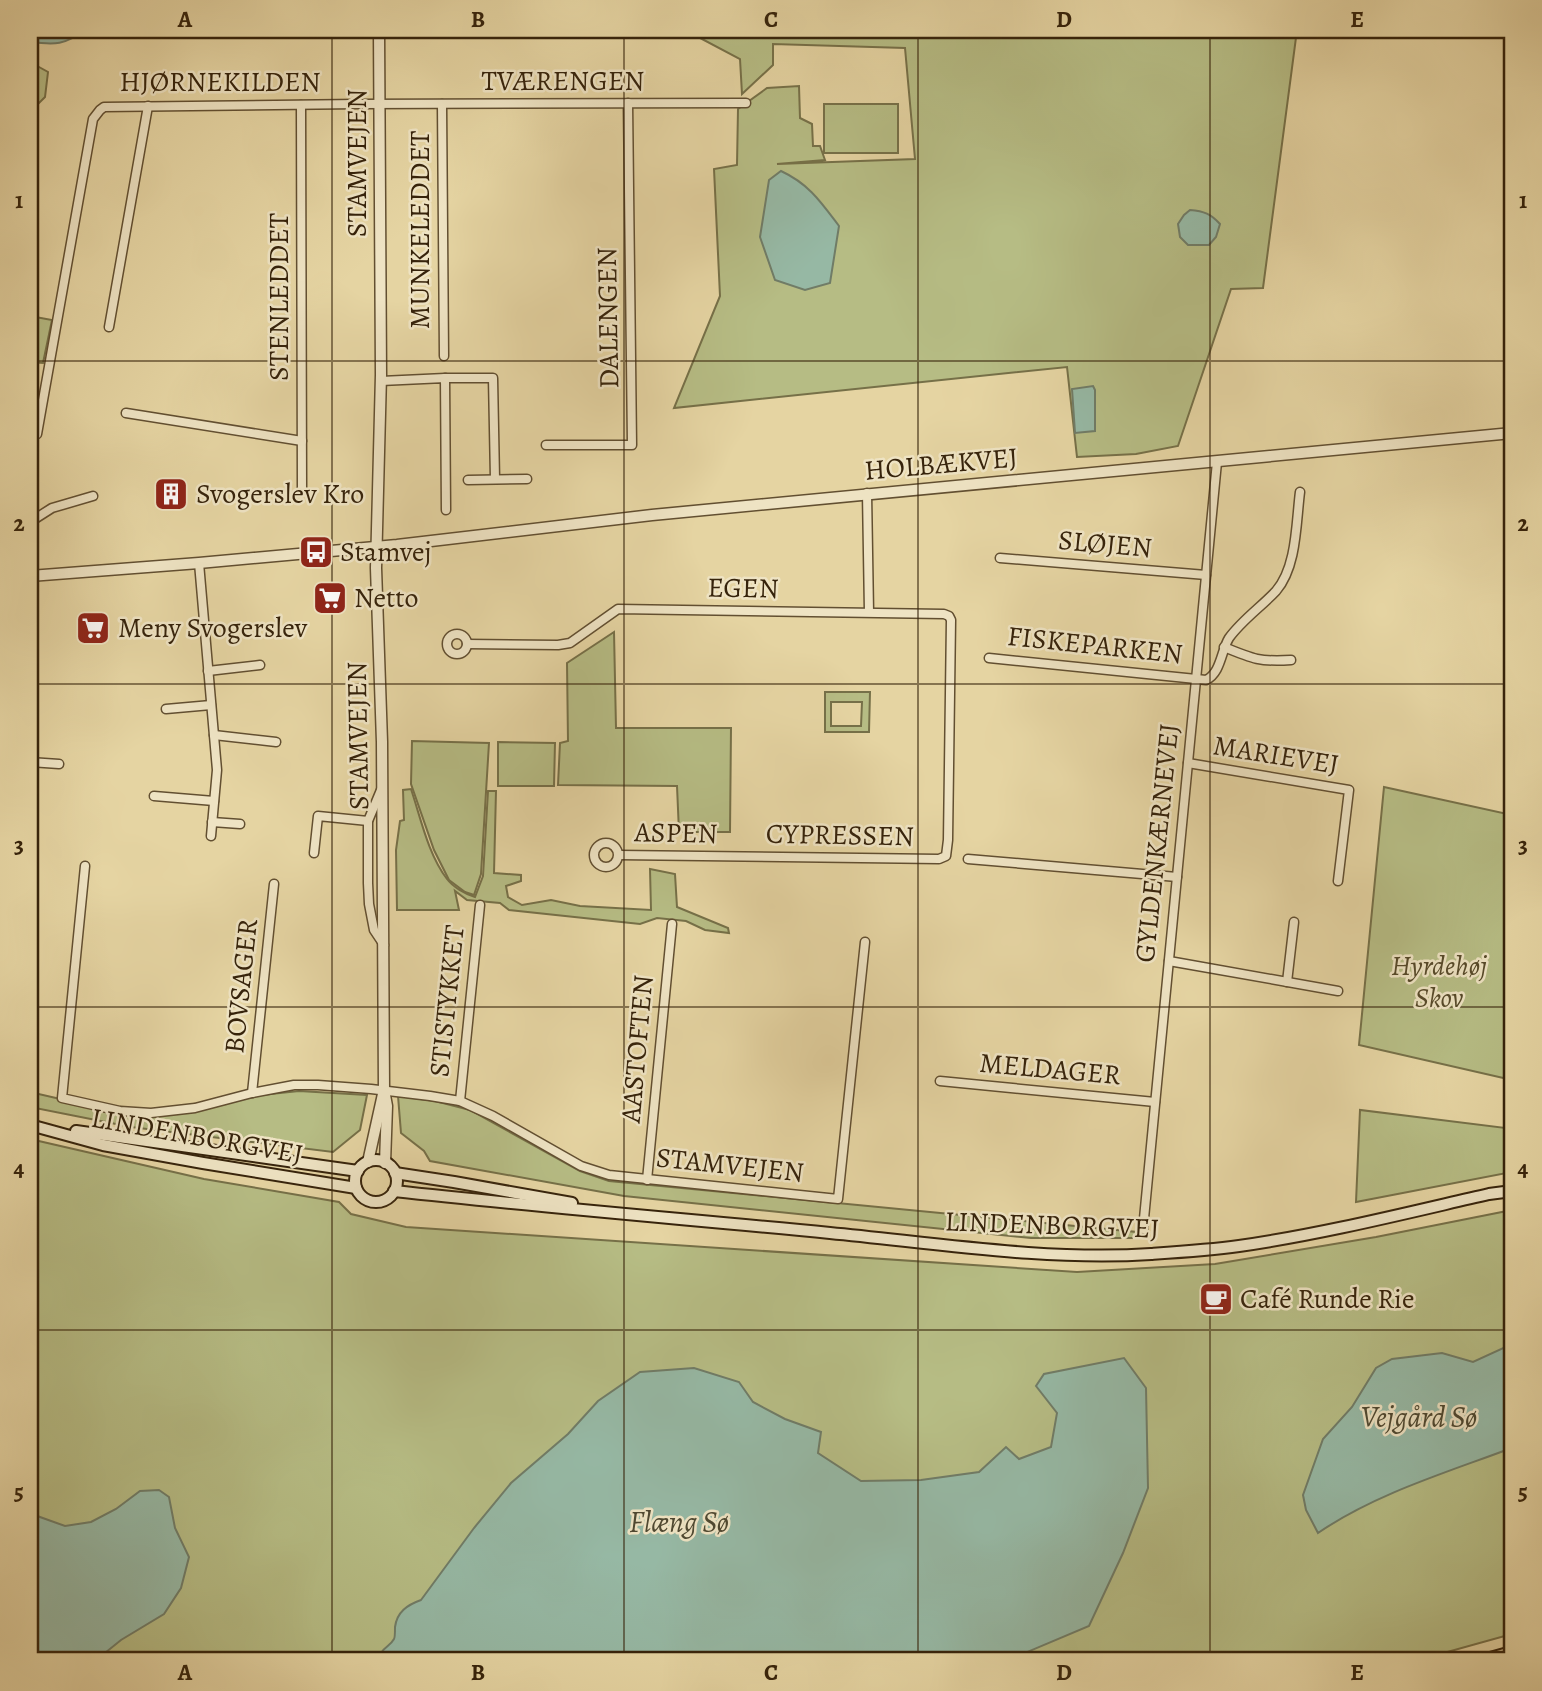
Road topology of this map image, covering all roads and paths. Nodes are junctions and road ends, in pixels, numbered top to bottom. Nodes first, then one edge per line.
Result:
1 (379, 30) edge
2 (628, 103) junction
3 (746, 103) dead end
4 (442, 104) junction
5 (301, 105) junction
6 (379, 105) junction
7 (148, 106) junction
8 (109, 327) dead end
9 (444, 356) dead end
10 (445, 378) junction
11 (381, 381) junction
12 (126, 413) dead end
13 (1512, 433) edge
14 (37, 434) dead end
15 (302, 441) junction
16 (546, 446) dead end
17 (1217, 462) junction
18 (495, 479) junction
19 (527, 479) dead end
20 (468, 480) dead end
21 (302, 489) dead end
22 (1300, 492) dead end
23 (867, 493) junction
24 (93, 496) dead end
25 (446, 510) dead end
26 (30, 522) edge
27 (375, 546) junction
28 (1000, 558) dead end
29 (199, 563) junction
30 (1206, 575) junction
31 (30, 576) edge
32 (869, 612) junction
33 (467, 644) dead end
34 (1224, 647) junction
35 (989, 658) dead end
36 (1291, 660) dead end
37 (260, 666) dead end
38 (208, 671) junction
39 (1196, 678) junction
40 (211, 705) junction
41 (166, 709) dead end
42 (214, 736) junction
43 (276, 742) dead end
44 (30, 762) edge
45 (1188, 763) junction
46 (58, 764) dead end
47 (383, 787) junction
48 (154, 796) dead end
49 (214, 801) junction
50 (212, 821) junction
51 (368, 821) junction
52 (240, 824) dead end
53 (211, 836) dead end
54 (314, 853) dead end
55 (619, 855) dead end
56 (733, 856) joint
57 (946, 856) joint
58 (968, 859) dead end
59 (85, 866) dead end
60 (1177, 877) junction
61 (1338, 881) dead end
62 (274, 884) dead end
63 (480, 905) dead end
64 (1294, 922) dead end
65 (672, 923) dead end
66 (865, 942) dead end
67 (384, 945) junction
68 (1169, 961) junction
69 (1287, 982) junction
70 (1338, 991) dead end
71 (940, 1081) dead end
72 (384, 1090) junction
73 (252, 1093) junction
74 (460, 1101) junction
75 (1156, 1101) junction
76 (30, 1125) edge
77 (368, 1162) junction
78 (385, 1163) junction
79 (358, 1171) junction
80 (395, 1173) junction
81 (647, 1180) junction
82 (356, 1188) junction
83 (394, 1191) junction
84 (1512, 1191) edge
85 (627, 1213) junction
86 (1143, 1230) dead end
87 (1512, 1654) edge
88 (1487, 1661) edge

1 - 6 street, STAMVEJEN
2 - 3 street, TVÆRENGEN
2 - 4 street, TVÆRENGEN
2 - 16 street, DALENGEN
4 - 6 street, TVÆRENGEN
4 - 9 street, MUNKELEDDET
5 - 6 street, HJØRNEKILDEN
5 - 7 street, HJØRNEKILDEN
5 - 15 street, STENLEDDET
6 - 11 street, STAMVEJEN
7 - 8 street
7 - 14 street, HJØRNEKILDEN
10 - 11 street
10 - 18 street
10 - 25 street
11 - 27 street, STAMVEJEN
12 - 15 street
13 - 17 street, HOLBÆKVEJ
15 - 21 street, STENLEDDET
17 - 23 street, HOLBÆKVEJ
17 - 30 street, GYLDENKÆRNEVEJ
18 - 19 street
18 - 20 street
22 - 34 street
23 - 27 street, HOLBÆKVEJ
23 - 32 street
24 - 26 street
27 - 29 street, HOLBÆKVEJ
27 - 47 street, STAMVEJEN
28 - 30 street, SLØJEN
29 - 31 street, HOLBÆKVEJ
29 - 38 street
30 - 39 street, GYLDENKÆRNEVEJ
32 - 33 street, EGEN
32 - 57 street, EGEN
34 - 36 street
34 - 39 street
35 - 39 street, FISKEPARKEN
37 - 38 street
38 - 40 street
39 - 45 street, GYLDENKÆRNEVEJ
40 - 41 street
40 - 42 street
42 - 43 street
42 - 49 street
44 - 46 street
45 - 60 street, GYLDENKÆRNEVEJ
45 - 61 street, MARIEVEJ
47 - 51 street
47 - 67 street, STAMVEJEN
48 - 49 street
49 - 50 street
50 - 52 street
50 - 53 street
51 - 54 street
51 - 67 street
55 - 56 street, ASPEN
56 - 57 street, CYPRESSEN
58 - 60 street
59 - 73 street, STAMVEJEN
60 - 68 street, GYLDENKÆRNEVEJ
62 - 73 street, BOVSAGER
63 - 74 street, STISTYKKET
64 - 69 street
65 - 81 street, AASTOFTEN
66 - 81 street, STAMVEJEN
67 - 72 street, STAMVEJEN
68 - 69 street
68 - 75 street, GYLDENKÆRNEVEJ
69 - 70 street
71 - 75 street, MELDAGER
72 - 73 street, STAMVEJEN
72 - 74 street, STAMVEJEN
72 - 77 street, STAMVEJEN
72 - 78 street, STAMVEJEN
74 - 81 street, STAMVEJEN
75 - 86 street, GYLDENKÆRNEVEJ
76 - 79 main road, LINDENBORGVEJ
76 - 82 main road, LINDENBORGVEJ
77 - 78 main road
77 - 79 main road
78 - 80 main road
79 - 82 main road
80 - 83 main road
80 - 85 main road, LINDENBORGVEJ
82 - 83 main road
83 - 85 main road, LINDENBORGVEJ
84 - 85 main road, LINDENBORGVEJ
87 - 88 highway

